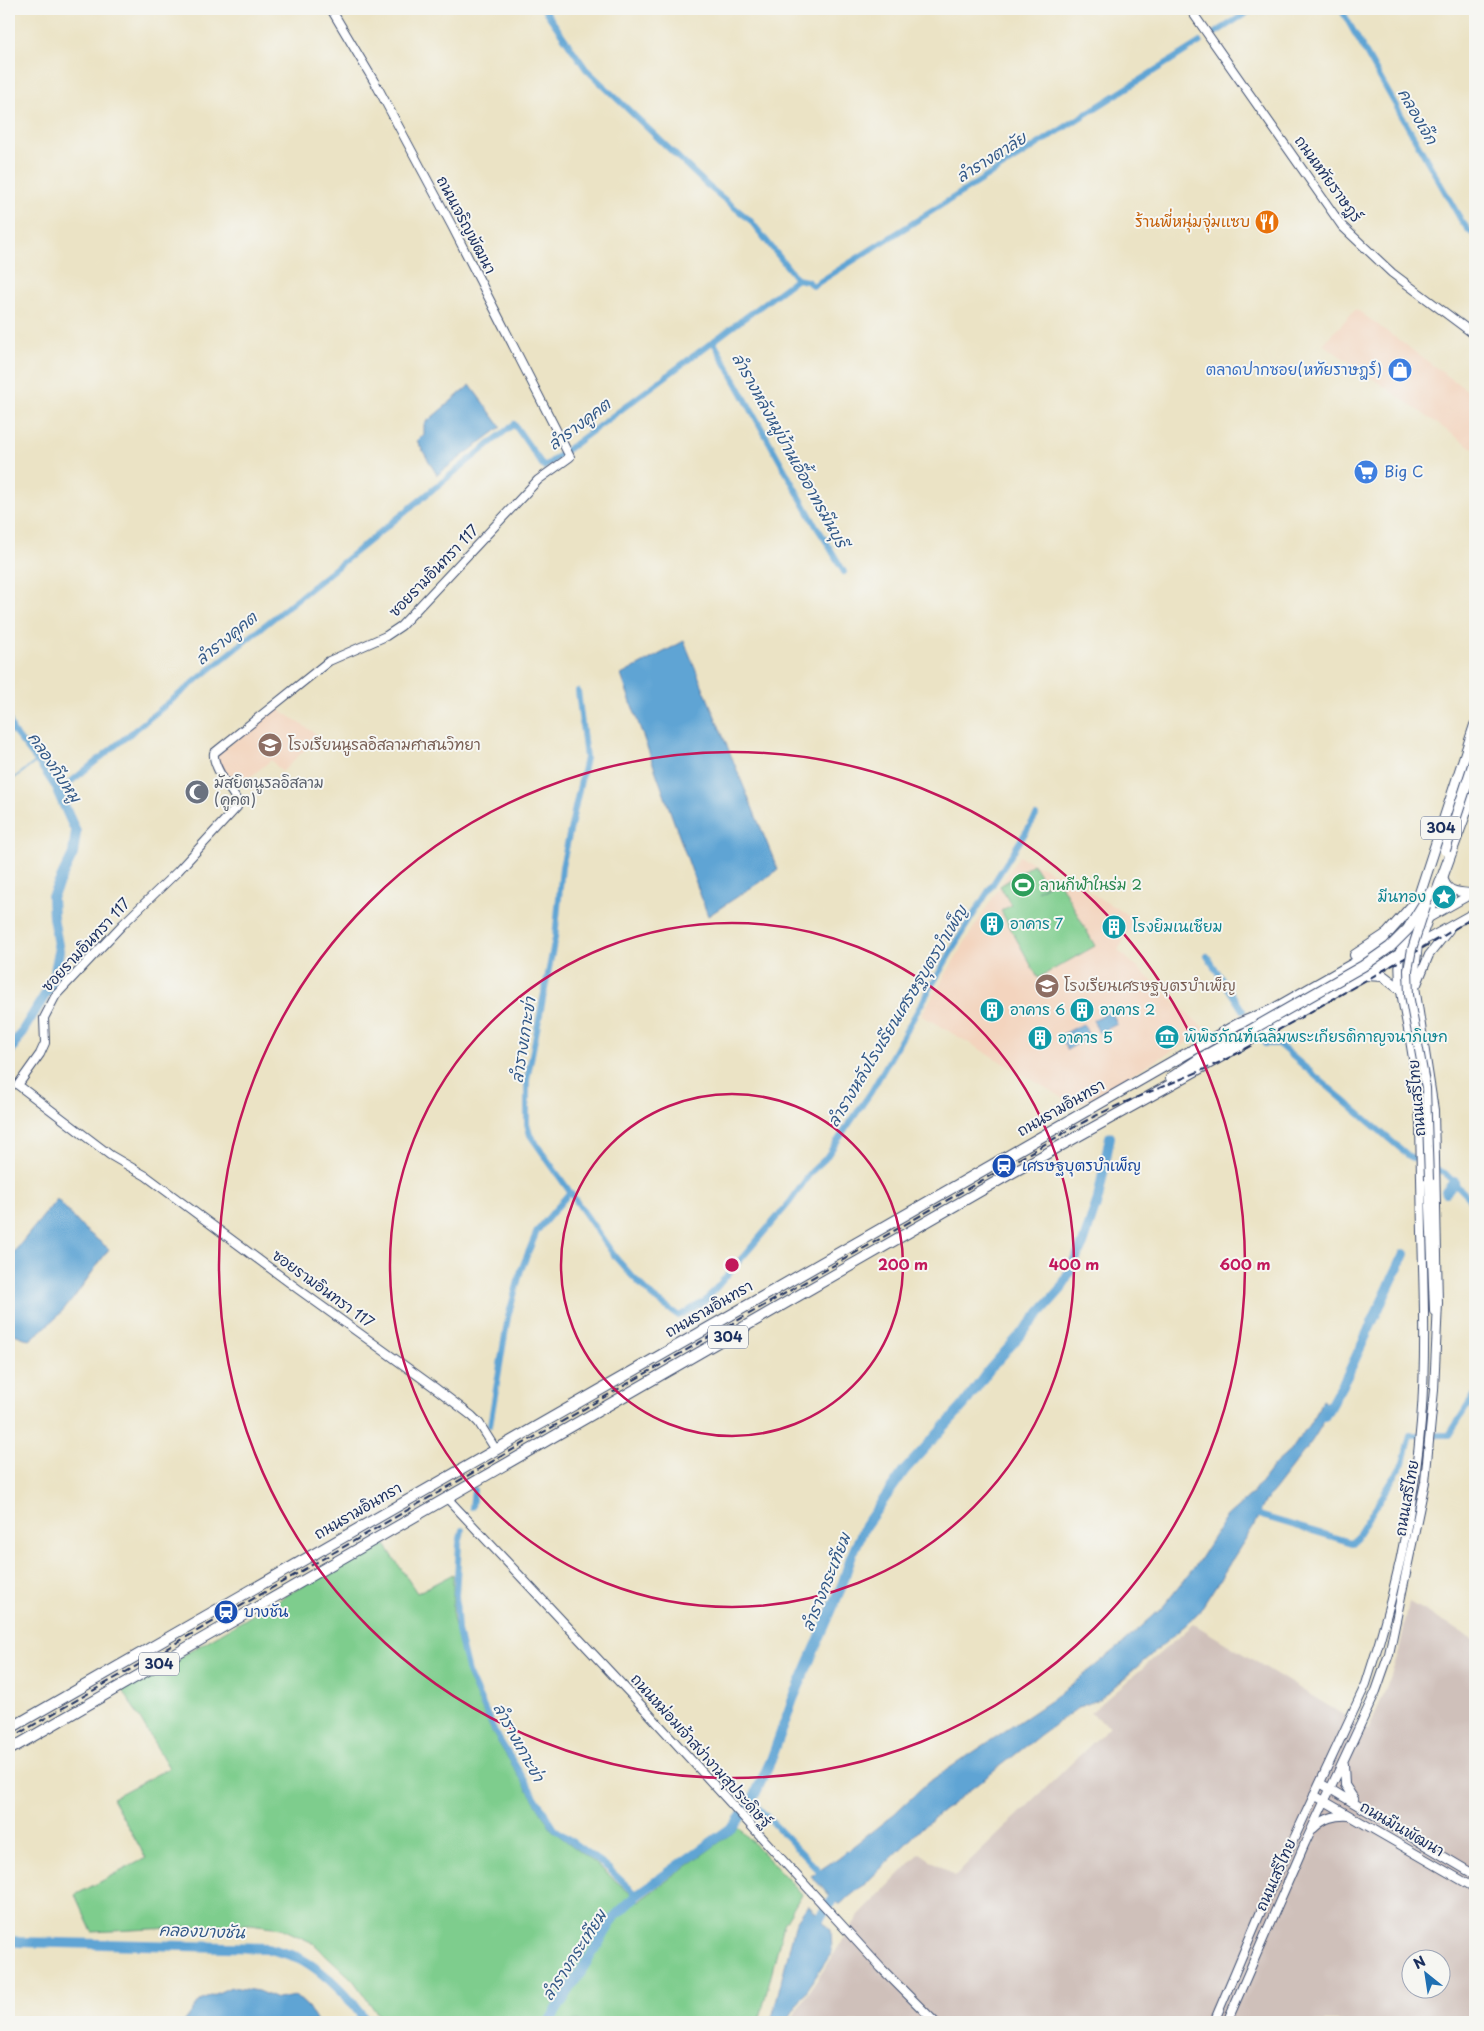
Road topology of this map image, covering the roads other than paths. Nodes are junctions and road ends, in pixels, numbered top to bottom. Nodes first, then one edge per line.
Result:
1 (331, 9) edge
2 (1190, 9) edge
3 (1475, 336) edge
4 (567, 452) joint
5 (1475, 725) edge
6 (1475, 759) edge
7 (1475, 787) edge
8 (1439, 833) junction
9 (1459, 834) junction
10 (1443, 875) junction
11 (1430, 888) junction
12 (1474, 892) edge
13 (1417, 899) junction
14 (1475, 912) edge
15 (1427, 919) junction
16 (1455, 923) junction
17 (1407, 931) junction
18 (1418, 944) junction
19 (1400, 954) junction
20 (1364, 976) junction
21 (1313, 987) junction
22 (1400, 989) junction
23 (1416, 992) junction
24 (1321, 1000) junction
25 (1238, 1024) junction
26 (1429, 1072) junction
27 (1415, 1073) junction
28 (1146, 1097) junction
29 (1432, 1183) junction
30 (496, 1450) junction
31 (447, 1498) junction
32 (304, 1560) junction
33 (313, 1576) junction
34 (9, 1729) edge
35 (9, 1750) edge
36 (1345, 1759) junction
37 (1320, 1783) junction
38 (1330, 1789) junction
39 (1314, 1795) junction
40 (1325, 1800) junction
41 (1359, 1805) junction
42 (1354, 1817) junction
43 (1309, 1834) junction
44 (1475, 1875) edge
45 (1475, 1888) edge
46 (934, 2022) edge
47 (1214, 2022) edge
48 (1228, 2022) edge

1 - 4 main road, ถนนเจริญพัฒนา
2 - 3 main road, ถนนหทัยราษฎร์
4 - 30 main road, ซอยรามอินทรา 117
5 - 8 highway, 304
6 - 11 highway, bridge
7 - 9 highway, 304
8 - 9 highway
8 - 11 highway, 304
9 - 10 highway, 304
10 - 11 highway, 304
10 - 12 main road
11 - 13 highway, 304
11 - 15 highway, 304
11 - 28 highway, bridge
11 - 29 main road, bridge
12 - 15 main road
13 - 17 highway, 304
13 - 25 highway
14 - 16 main road
15 - 17 highway, ถนนรามอินทรา / 304
15 - 18 highway, 304
16 - 18 main road
16 - 23 main road
17 - 19 highway, 304
17 - 21 highway, ถนนรามอินทรา / 304
18 - 19 highway, 304
18 - 23 main road, ถนนเสรีไทย
19 - 20 highway, 304
19 - 22 main road, ถนนเสรีไทย
20 - 22 highway
20 - 24 highway, 304
21 - 24 highway
21 - 25 highway, ถนนรามอินทรา / 304
22 - 27 main road, ถนนเสรีไทย
23 - 26 main road, ถนนเสรีไทย
24 - 28 highway, 304
25 - 30 highway, ถนนรามอินทรา / 304
26 - 27 main road
26 - 29 main road, ถนนเสรีไทย
27 - 37 main road, ถนนเสรีไทย
28 - 31 highway, 304
29 - 36 main road, ถนนเสรีไทย
30 - 32 highway, ถนนรามอินทรา / 304
31 - 33 highway, 304
31 - 46 main road, ถนนหม่อมเจ้าสง่างามสุประดิษฐ์
32 - 33 highway
32 - 34 highway, ถนนรามอินทรา / 304
33 - 35 highway, 304
36 - 38 main road, ถนนเสรีไทย
36 - 41 main road
37 - 38 main road, ถนนมีนพัฒนา
37 - 39 main road, ถนนเสรีไทย
38 - 40 main road, ถนนเสรีไทย
38 - 41 main road, ถนนมีนพัฒนา
39 - 40 main road, ถนนมีนพัฒนา
39 - 47 main road, ถนนเสรีไทย
40 - 42 main road, ถนนมีนพัฒนา
40 - 43 main road, ถนนเสรีไทย
41 - 44 main road, ถนนมีนพัฒนา
42 - 43 main road
42 - 45 main road, ถนนมีนพัฒนา
43 - 48 main road, ถนนเสรีไทย

